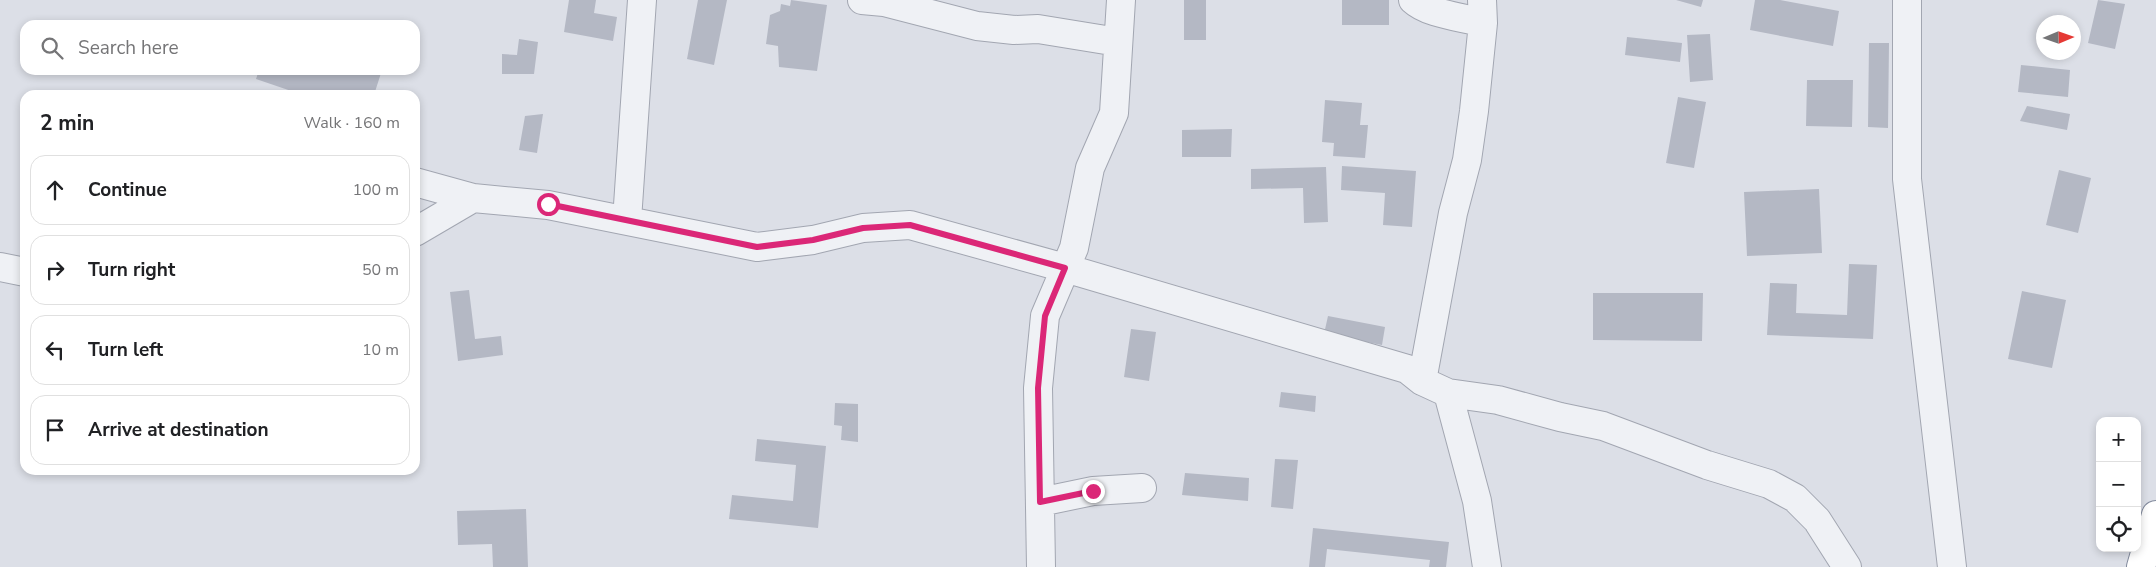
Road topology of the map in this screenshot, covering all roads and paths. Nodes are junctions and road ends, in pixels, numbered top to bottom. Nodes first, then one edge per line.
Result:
1 (642, 0) edge
2 (862, 0) edge
3 (1121, 0) edge
4 (1413, 0) edge
5 (1907, 0) edge
6 (1482, 12) edge
7 (1118, 42) junction
8 (420, 183) edge
9 (473, 198) junction
10 (627, 220) junction
11 (420, 229) edge
12 (0, 267) edge
13 (1065, 268) junction
14 (20, 271) edge
15 (1422, 381) junction
16 (1448, 393) junction
17 (1142, 488) dead end
18 (1040, 502) junction
19 (2154, 527) edge
20 (1041, 567) edge
21 (1487, 567) edge
22 (1847, 567) edge
23 (1952, 567) edge
24 (2141, 567) edge

1 - 10 street
2 - 7 street
3 - 7 street
4 - 6 street
5 - 23 street
6 - 15 street
7 - 13 street
8 - 9 street
9 - 10 street
9 - 11 street
10 - 13 street
12 - 14 street
13 - 15 street
13 - 18 street
15 - 16 street
16 - 21 street
16 - 22 street
17 - 18 street
18 - 20 street
19 - 24 highway

